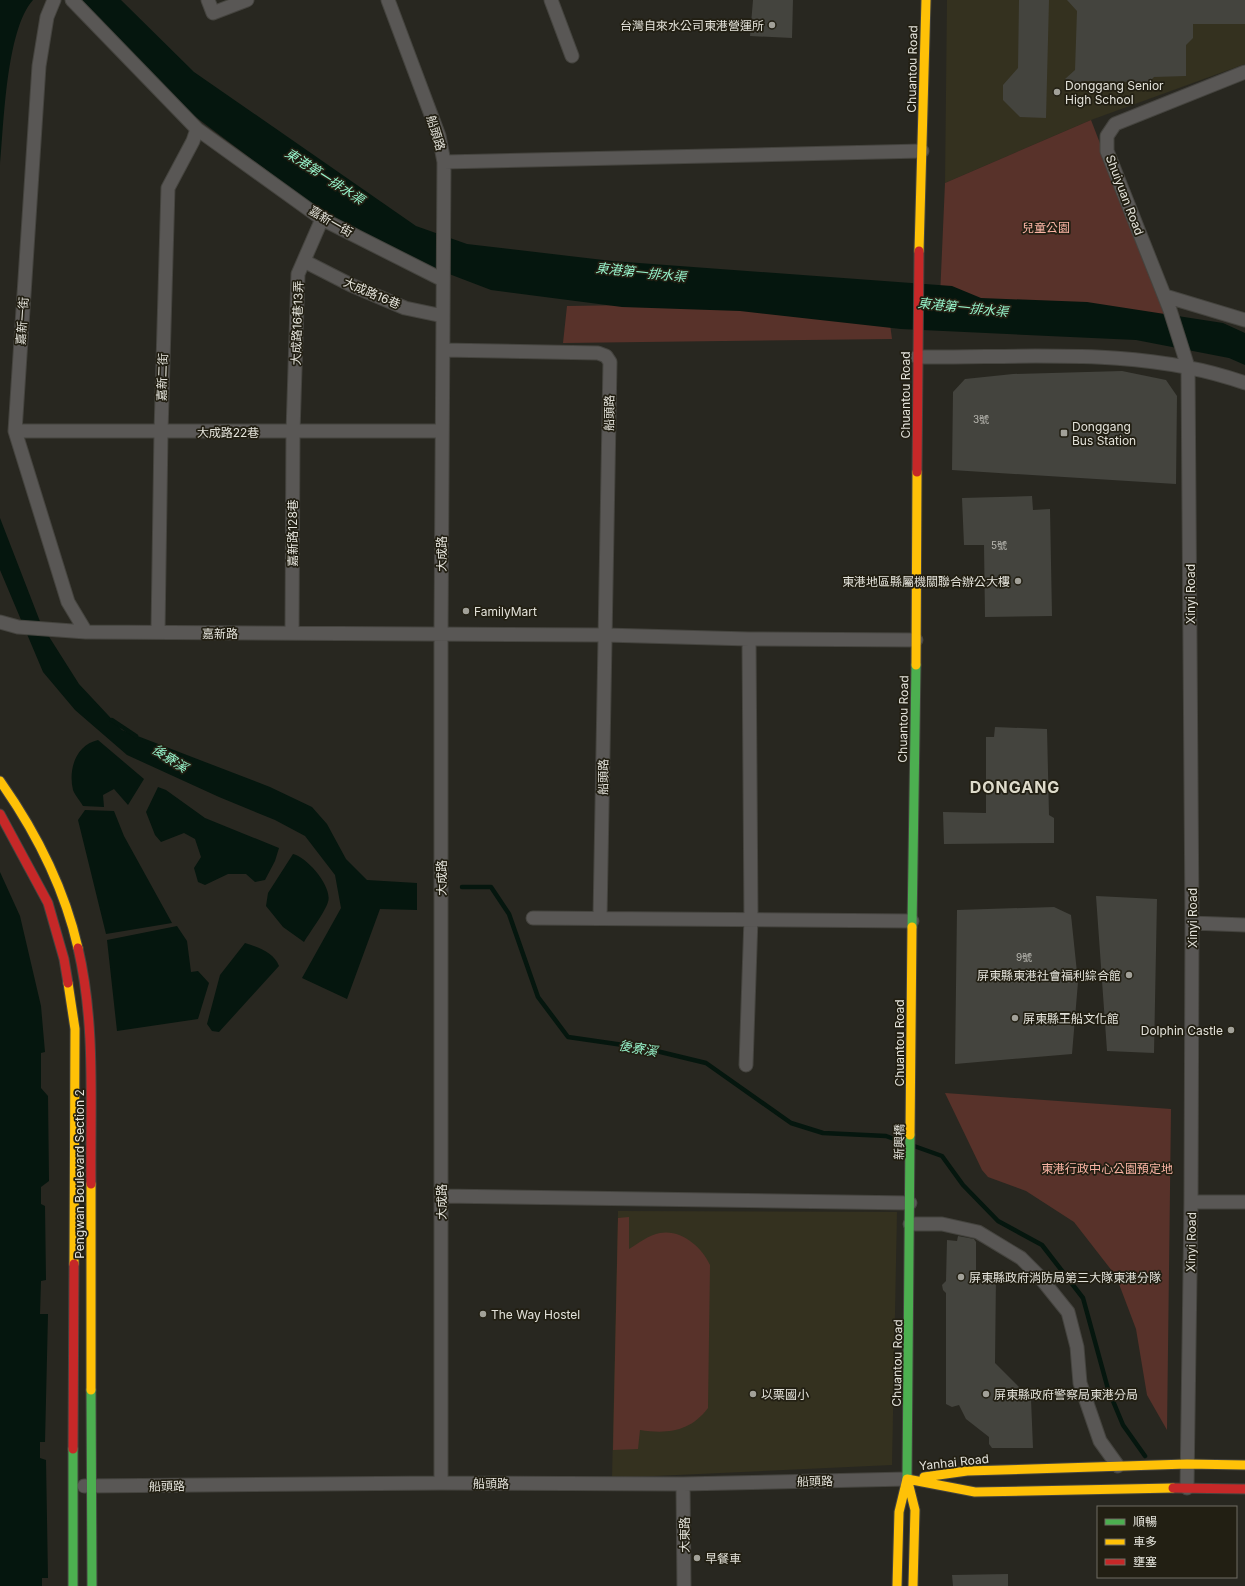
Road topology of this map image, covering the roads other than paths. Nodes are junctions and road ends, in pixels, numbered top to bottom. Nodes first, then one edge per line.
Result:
1 (54, 0) edge
2 (72, 0) edge
3 (208, 0) edge
4 (248, 0) edge
5 (388, 0) edge
6 (551, 0) edge
7 (926, 0) edge
8 (572, 56) dead end
9 (1245, 72) edge
10 (197, 129) junction
11 (922, 151) junction
12 (444, 162) junction
13 (322, 219) junction
14 (304, 261) junction
15 (444, 276) junction
16 (1165, 296) junction
17 (1170, 310) joint
18 (443, 316) junction
19 (1245, 320) edge
20 (443, 350) junction
21 (917, 357) junction
22 (1188, 367) junction
23 (1245, 383) edge
24 (15, 431) junction
25 (442, 431) junction
26 (161, 432) junction
27 (293, 432) junction
28 (0, 622) edge
29 (86, 632) junction
30 (158, 632) junction
31 (292, 634) junction
32 (441, 635) junction
33 (605, 635) junction
34 (749, 640) junction
35 (916, 640) junction
36 (0, 781) edge
37 (0, 814) edge
38 (533, 918) dead end
39 (600, 918) junction
40 (751, 918) junction
41 (912, 921) junction
42 (1192, 923) junction
43 (1245, 925) edge
44 (746, 1065) dead end
45 (912, 1111) joint
46 (910, 1175) joint
47 (441, 1196) junction
48 (1191, 1202) junction
49 (1245, 1202) edge
50 (910, 1204) junction
51 (910, 1224) junction
52 (1187, 1464) junction
53 (1245, 1465) edge
54 (1118, 1466) junction
55 (907, 1479) junction
56 (441, 1483) junction
57 (683, 1484) junction
58 (74, 1486) junction
59 (90, 1486) junction
60 (1187, 1488) junction
61 (1245, 1489) edge
62 (73, 1586) edge
63 (92, 1586) edge
64 (684, 1586) edge
65 (897, 1586) edge
66 (913, 1586) edge

1 - 24 street, 嘉新一街
2 - 10 street, 嘉新一街
3 - 4 street
5 - 12 street, 船頭路
6 - 8 street
7 - 11 main road, Chuantou Road
9 - 16 street, Shuiyuan Road
10 - 13 street, 嘉新一街
10 - 26 street, 嘉新二街
11 - 12 street
11 - 21 main road, Chuantou Road
12 - 15 street, 船頭路
13 - 14 street, 大成路16巷13弄
13 - 15 street, 嘉新一街
14 - 18 street, 大成路16巷
14 - 27 street, 大成路16巷13弄
15 - 18 street, 大成路
16 - 17 street, Shuiyuan Road
16 - 19 street
17 - 22 street, Xinyi Road
18 - 20 street, 大成路
20 - 25 street, 大成路
20 - 33 street, 船頭路
21 - 22 street
21 - 35 main road, Chuantou Road
22 - 23 street
22 - 42 street, Xinyi Road
24 - 26 street, 大成路22巷
24 - 29 street, 嘉新一街
25 - 27 street, 大成路22巷
25 - 32 street, 大成路
26 - 27 street, 大成路22巷
26 - 30 street, 嘉新二街
27 - 31 street, 嘉新路128巷
28 - 29 street, 嘉新路
29 - 30 street, 嘉新路
30 - 31 street, 嘉新路
31 - 32 street, 嘉新路
32 - 33 street
32 - 47 street, 大成路
33 - 34 street
33 - 39 street, 船頭路
34 - 35 street
34 - 40 street
35 - 41 main road, Chuantou Road
36 - 59 main road, Pengwan Boulevard Section 2
37 - 58 main road, Pengwan Boulevard Section 2
38 - 39 street
39 - 40 street
40 - 41 street
40 - 44 street
41 - 45 main road, Chuantou Road
42 - 43 street
42 - 48 street, Xinyi Road
45 - 46 main road, 新興橋
46 - 50 main road, Chuantou Road
47 - 50 street
47 - 56 street, 大成路
48 - 49 street
48 - 52 street, Xinyi Road
50 - 51 main road, Chuantou Road
51 - 54 street
51 - 55 main road, Chuantou Road
52 - 53 main road, Yanhai Road
52 - 54 main road, Yanhai Road
52 - 60 street, Xinyi Road
54 - 55 main road, Yanhai Road
55 - 57 street, 船頭路
55 - 60 main road, Yanhai Road
55 - 65 main road, Chuantou Road
55 - 66 main road, Chuantou Road
56 - 57 street, 船頭路
56 - 59 street, 船頭路
57 - 64 street, 大東路
58 - 59 street, 船頭路
58 - 62 main road, Pengwan Boulevard Section 2
59 - 63 main road, Pengwan Boulevard Section 2
60 - 61 main road, Yanhai Road

